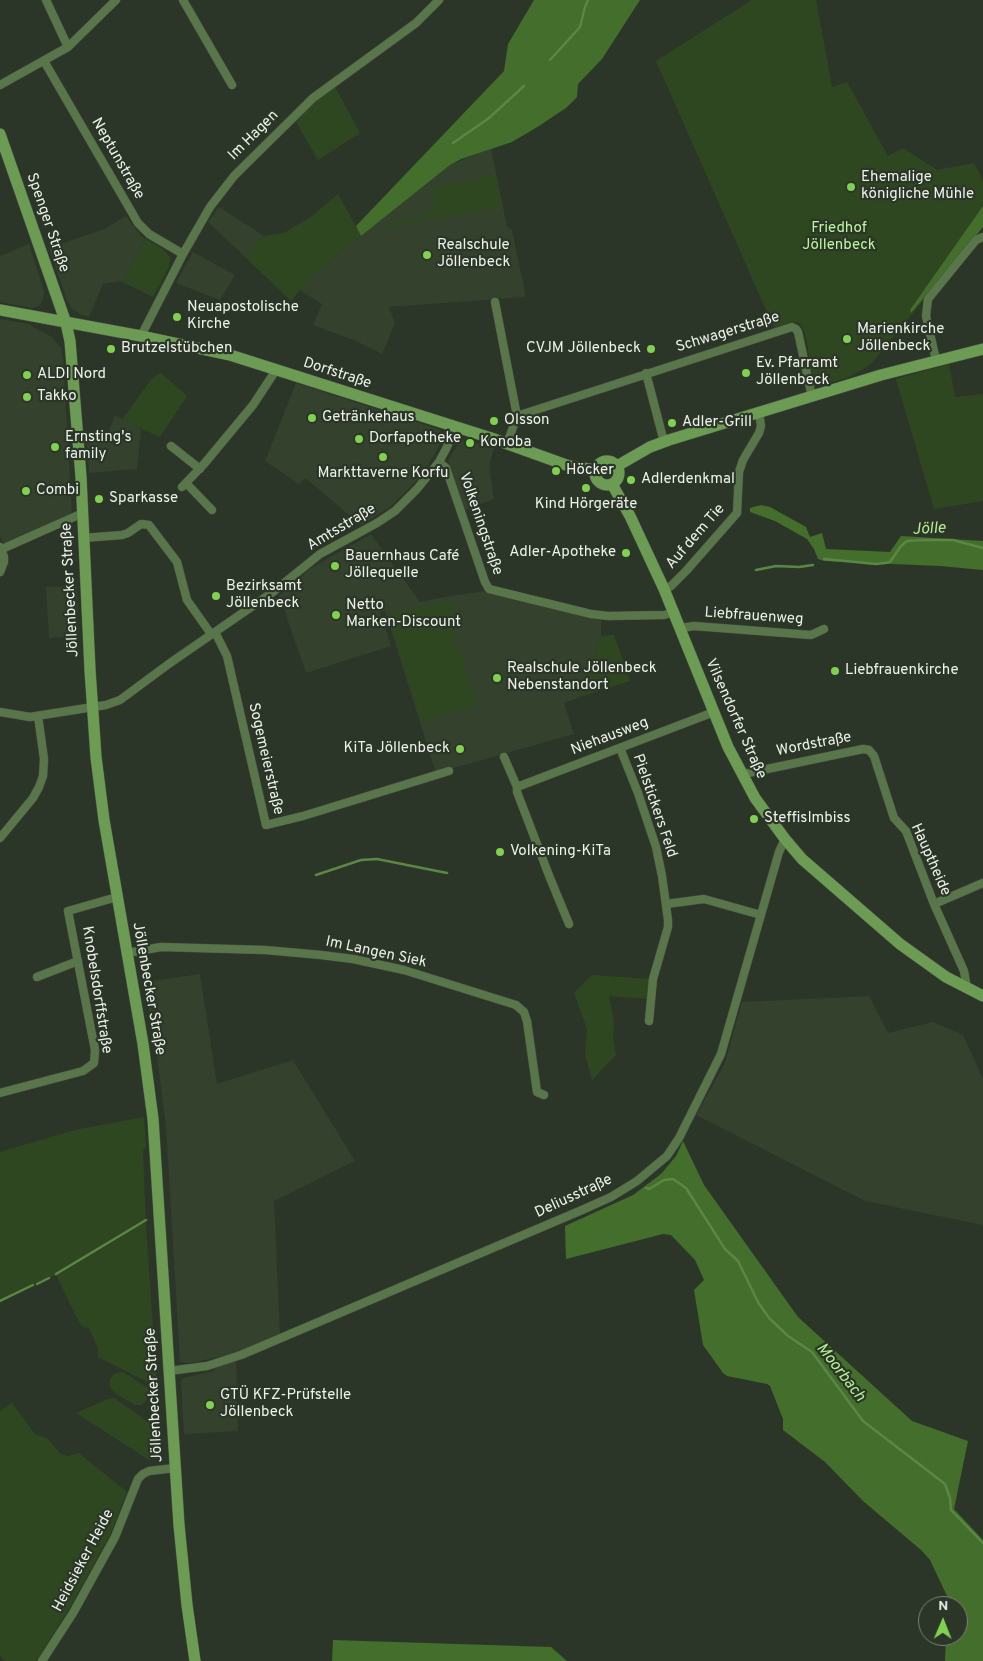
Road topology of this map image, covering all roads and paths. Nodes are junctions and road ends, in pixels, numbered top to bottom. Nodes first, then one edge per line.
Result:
1 (46, 0) edge
2 (116, 0) edge
3 (183, 0) edge
4 (439, 0) edge
5 (68, 46) junction
6 (44, 61) junction
7 (0, 85) edge
8 (232, 85) dead end
9 (0, 134) edge
10 (983, 240) edge
11 (183, 254) junction
12 (495, 302) dead end
13 (0, 310) edge
14 (66, 322) junction
15 (141, 336) junction
16 (983, 349) edge
17 (936, 360) junction
18 (276, 370) junction
19 (646, 373) junction
20 (812, 397) junction
21 (759, 413) junction
22 (517, 416) junction
23 (455, 427) junction
24 (664, 442) junction
25 (508, 444) junction
26 (172, 446) dead end
27 (439, 462) junction
28 (617, 466) junction
29 (200, 469) junction
30 (595, 470) junction
31 (612, 484) junction
32 (212, 510) dead end
33 (83, 513) junction
34 (83, 538) junction
35 (1, 548) edge
36 (0, 572) edge
37 (664, 589) junction
38 (675, 612) junction
39 (681, 628) junction
40 (824, 629) dead end
41 (213, 633) junction
42 (92, 708) junction
43 (0, 712) edge
44 (714, 712) junction
45 (38, 716) junction
46 (620, 748) junction
47 (863, 749) joint
48 (504, 757) dead end
49 (449, 771) dead end
50 (742, 776) junction
51 (517, 787) junction
52 (0, 838) edge
53 (785, 839) junction
54 (983, 883) edge
55 (117, 897) junction
56 (666, 904) junction
57 (934, 904) junction
58 (761, 915) junction
59 (569, 924) dead end
60 (128, 953) junction
61 (78, 960) junction
62 (37, 976) dead end
63 (967, 988) junction
64 (983, 996) edge
65 (649, 1021) dead end
66 (0, 1093) edge
67 (544, 1095) dead end
68 (168, 1371) junction
69 (175, 1468) junction
70 (42, 1661) edge
71 (195, 1661) edge

1 - 5 street
2 - 5 street
3 - 8 street
4 - 11 street, Im Hagen
5 - 6 street
6 - 7 street
6 - 11 street, Neptunstraße
9 - 14 main road, Spenger Straße
10 - 17 street
11 - 15 street, Im Hagen
12 - 22 street
13 - 14 main road, Dorfstraße
14 - 15 main road, Dorfstraße
14 - 33 main road, Jöllenbecker Straße
15 - 18 main road, Dorfstraße
16 - 17 main road
17 - 20 main road
18 - 23 main road, Dorfstraße
18 - 29 street
19 - 20 street, Schwagerstraße
19 - 22 street, Schwagerstraße
19 - 24 street
20 - 21 main road
21 - 24 main road
21 - 37 street, Auf dem Tie
22 - 25 street
23 - 25 main road, Dorfstraße
23 - 27 street, Amtsstraße
24 - 28 main road
25 - 30 main road, Dorfstraße
26 - 29 street
27 - 38 street, Volkeningstraße
27 - 41 street, Amtsstraße
28 - 30 main road
28 - 31 main road
29 - 32 street
30 - 31 main road
31 - 37 main road, Vilsendorfer Straße
33 - 34 main road, Jöllenbecker Straße
33 - 35 street
34 - 41 street
34 - 42 main road, Jöllenbecker Straße
35 - 36 street
37 - 38 main road, Vilsendorfer Straße
38 - 39 main road, Vilsendorfer Straße
39 - 40 street, Liebfrauenweg
39 - 44 main road, Vilsendorfer Straße
41 - 42 street, Amtsstraße
41 - 49 street, Sogemeierstraße
42 - 45 street, Amtsstraße
42 - 55 main road, Jöllenbecker Straße
43 - 45 street, Amtsstraße
44 - 46 street, Niehausweg
44 - 50 main road, Vilsendorfer Straße
45 - 52 street
46 - 51 street, Niehausweg
46 - 56 street, Pielstickers Feld
47 - 50 street, Wordstraße
47 - 57 street, Hauptheide
48 - 51 street
50 - 53 main road, Vilsendorfer Straße
51 - 59 street
53 - 58 street, Deliusstraße
53 - 63 main road, Vilsendorfer Straße
54 - 57 street
55 - 60 main road, Jöllenbecker Straße
55 - 61 street, Knobelsdorffstraße
56 - 58 street
56 - 65 street, Pielstickers Feld
57 - 63 street, Hauptheide
58 - 68 street, Deliusstraße
60 - 67 street, Im Langen Siek
60 - 68 main road, Jöllenbecker Straße
61 - 62 street
61 - 66 street, Knobelsdorffstraße
63 - 64 main road, Vilsendorfer Straße
68 - 69 main road, Jöllenbecker Straße
69 - 70 street, Heidsieker Heide
69 - 71 main road, Jöllenbecker Straße

